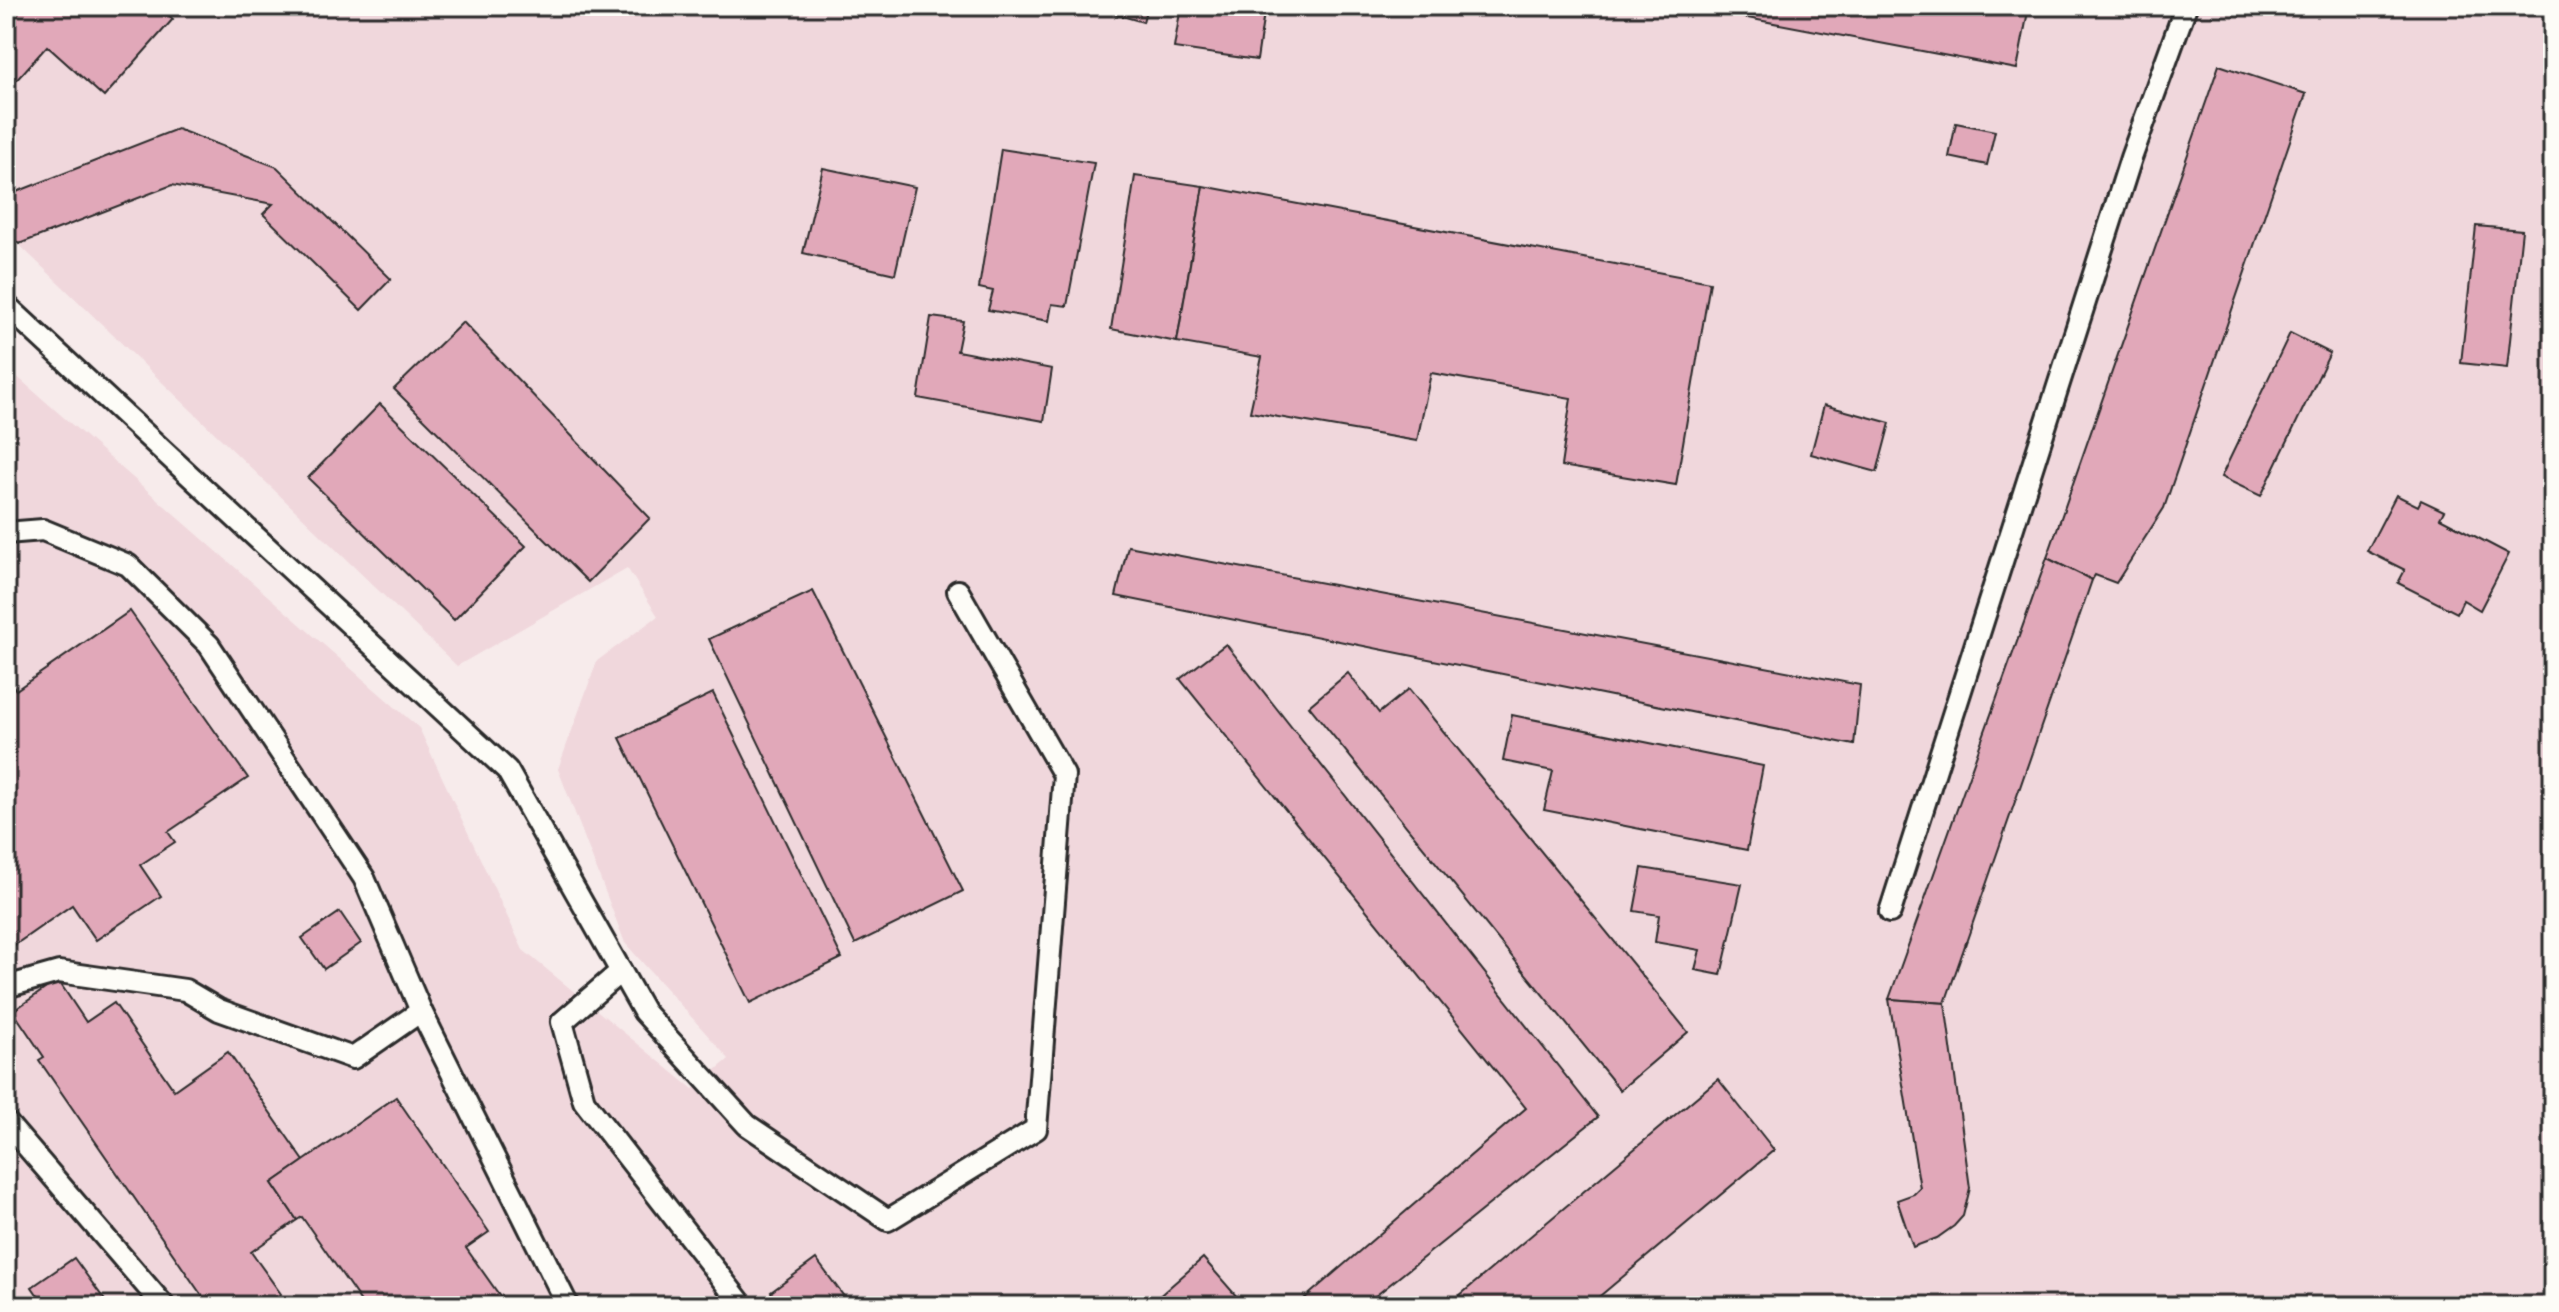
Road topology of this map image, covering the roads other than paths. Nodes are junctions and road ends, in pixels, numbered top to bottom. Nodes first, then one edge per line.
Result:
1 (2186, 6) edge
2 (6, 305) edge
3 (6, 533) edge
4 (958, 591) dead end
5 (1890, 912) dead end
6 (621, 971) junction
7 (6, 987) edge
8 (421, 1011) junction
9 (6, 1122) edge
10 (164, 1306) edge
11 (568, 1306) edge
12 (743, 1306) edge

1 - 5 lane
2 - 6 lane
3 - 8 lane
4 - 6 lane
6 - 12 lane
7 - 8 lane
8 - 11 lane
9 - 10 lane

